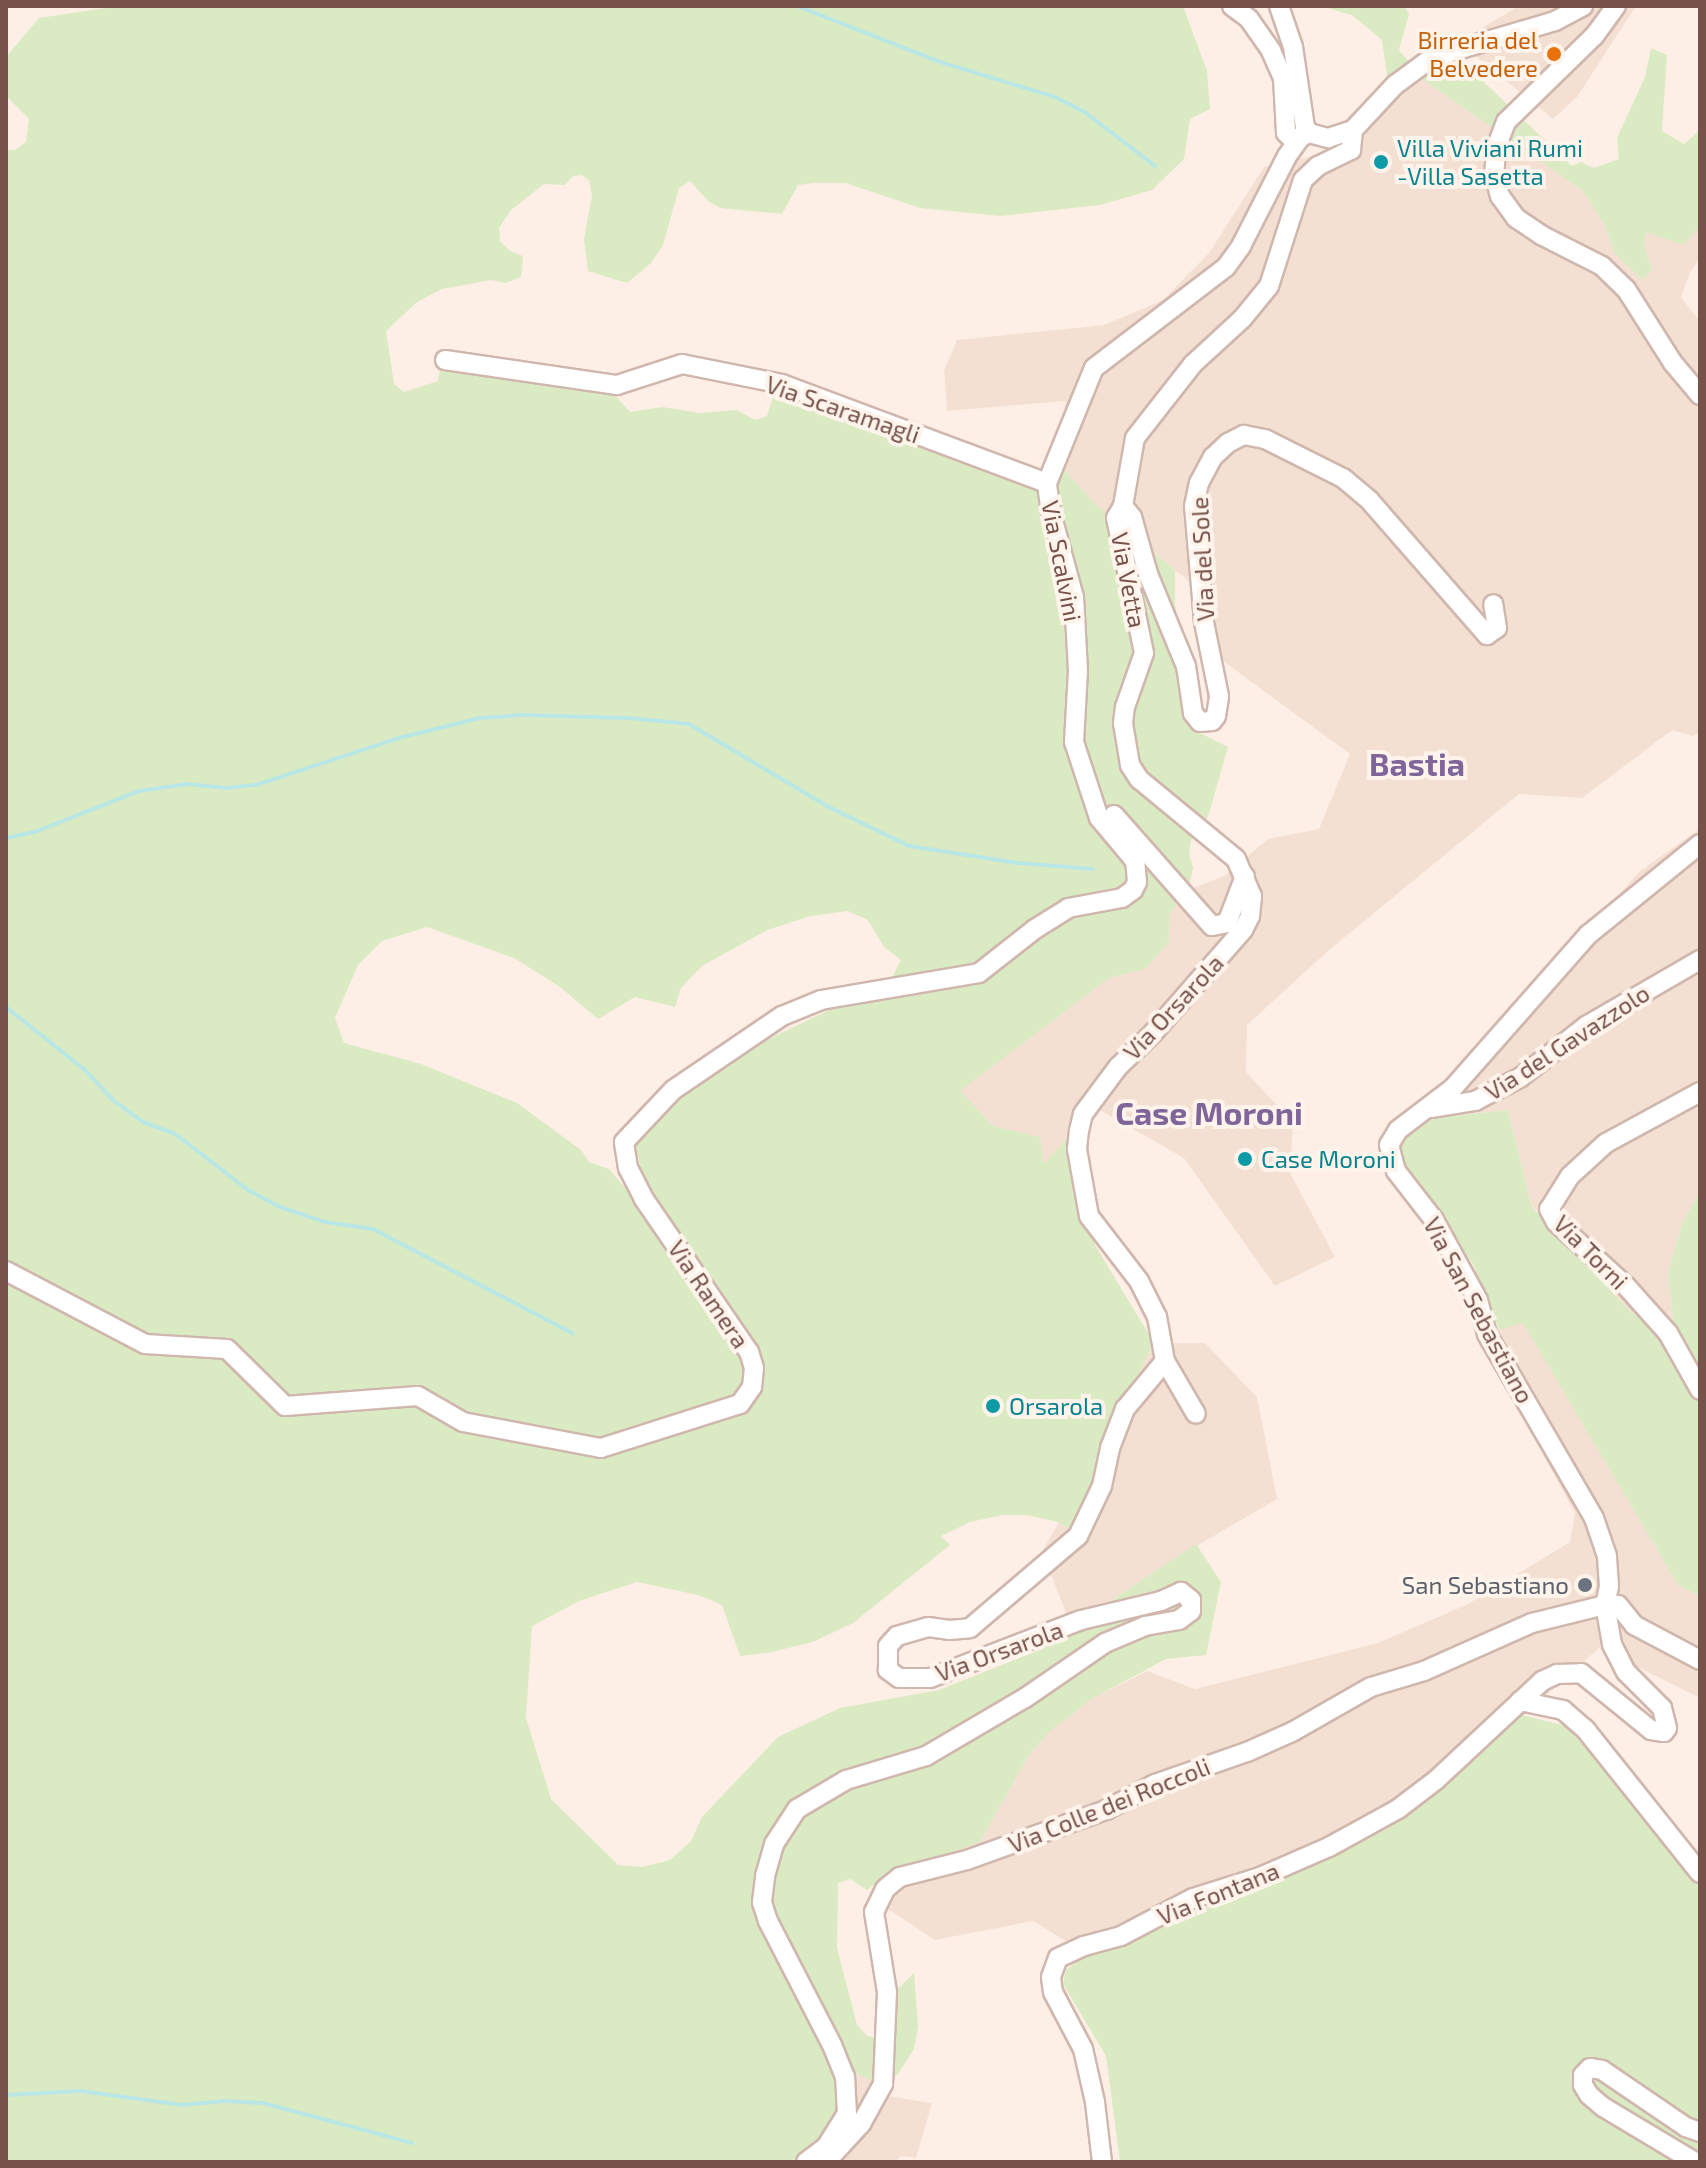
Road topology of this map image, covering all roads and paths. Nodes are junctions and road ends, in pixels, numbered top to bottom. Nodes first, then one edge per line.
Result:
1 (1232, 6) edge
2 (1279, 6) edge
3 (1583, 6) edge
4 (1616, 6) edge
5 (1353, 130) junction
6 (1305, 135) junction
7 (445, 360) dead end
8 (1700, 395) edge
9 (1047, 483) junction
10 (1123, 506) junction
11 (1493, 604) dead end
12 (1092, 794) junction
13 (1700, 844) edge
14 (1245, 876) junction
15 (1700, 960) edge
16 (1700, 1092) edge
17 (1428, 1108) junction
18 (6, 1271) edge
19 (1165, 1361) junction
20 (1700, 1390) edge
21 (1196, 1414) dead end
22 (1605, 1605) junction
23 (1700, 1660) edge
24 (1539, 1683) joint
25 (1520, 1701) junction
26 (1700, 1873) edge
27 (1700, 2132) edge
28 (806, 2162) edge
29 (826, 2162) edge
30 (1102, 2162) edge
31 (1695, 2162) edge

1 - 6 street
2 - 6 street
3 - 5 street
4 - 8 street
5 - 6 street
5 - 10 street, Via Vetta
6 - 9 street, Via Scalvini
7 - 9 street, Via Scaramagli
9 - 12 street, Via Scalvini
10 - 11 street, Via del Sole
10 - 14 street, Via Vetta
12 - 14 street, Via Scalvini
12 - 18 street, Via Ramera
13 - 17 street, Via San Sebastiano
14 - 19 street, Via Orsarola
15 - 17 street, Via del Gavazzolo
16 - 20 street, Via Torni
17 - 22 street, Via San Sebastiano
19 - 21 street
19 - 28 street, Via Orsarola
22 - 23 street
22 - 24 street, Via San Sebastiano
22 - 29 street, Via Colle dei Roccoli
24 - 25 street, Via Fontana
25 - 26 street
25 - 30 street, Via Fontana
27 - 31 street

